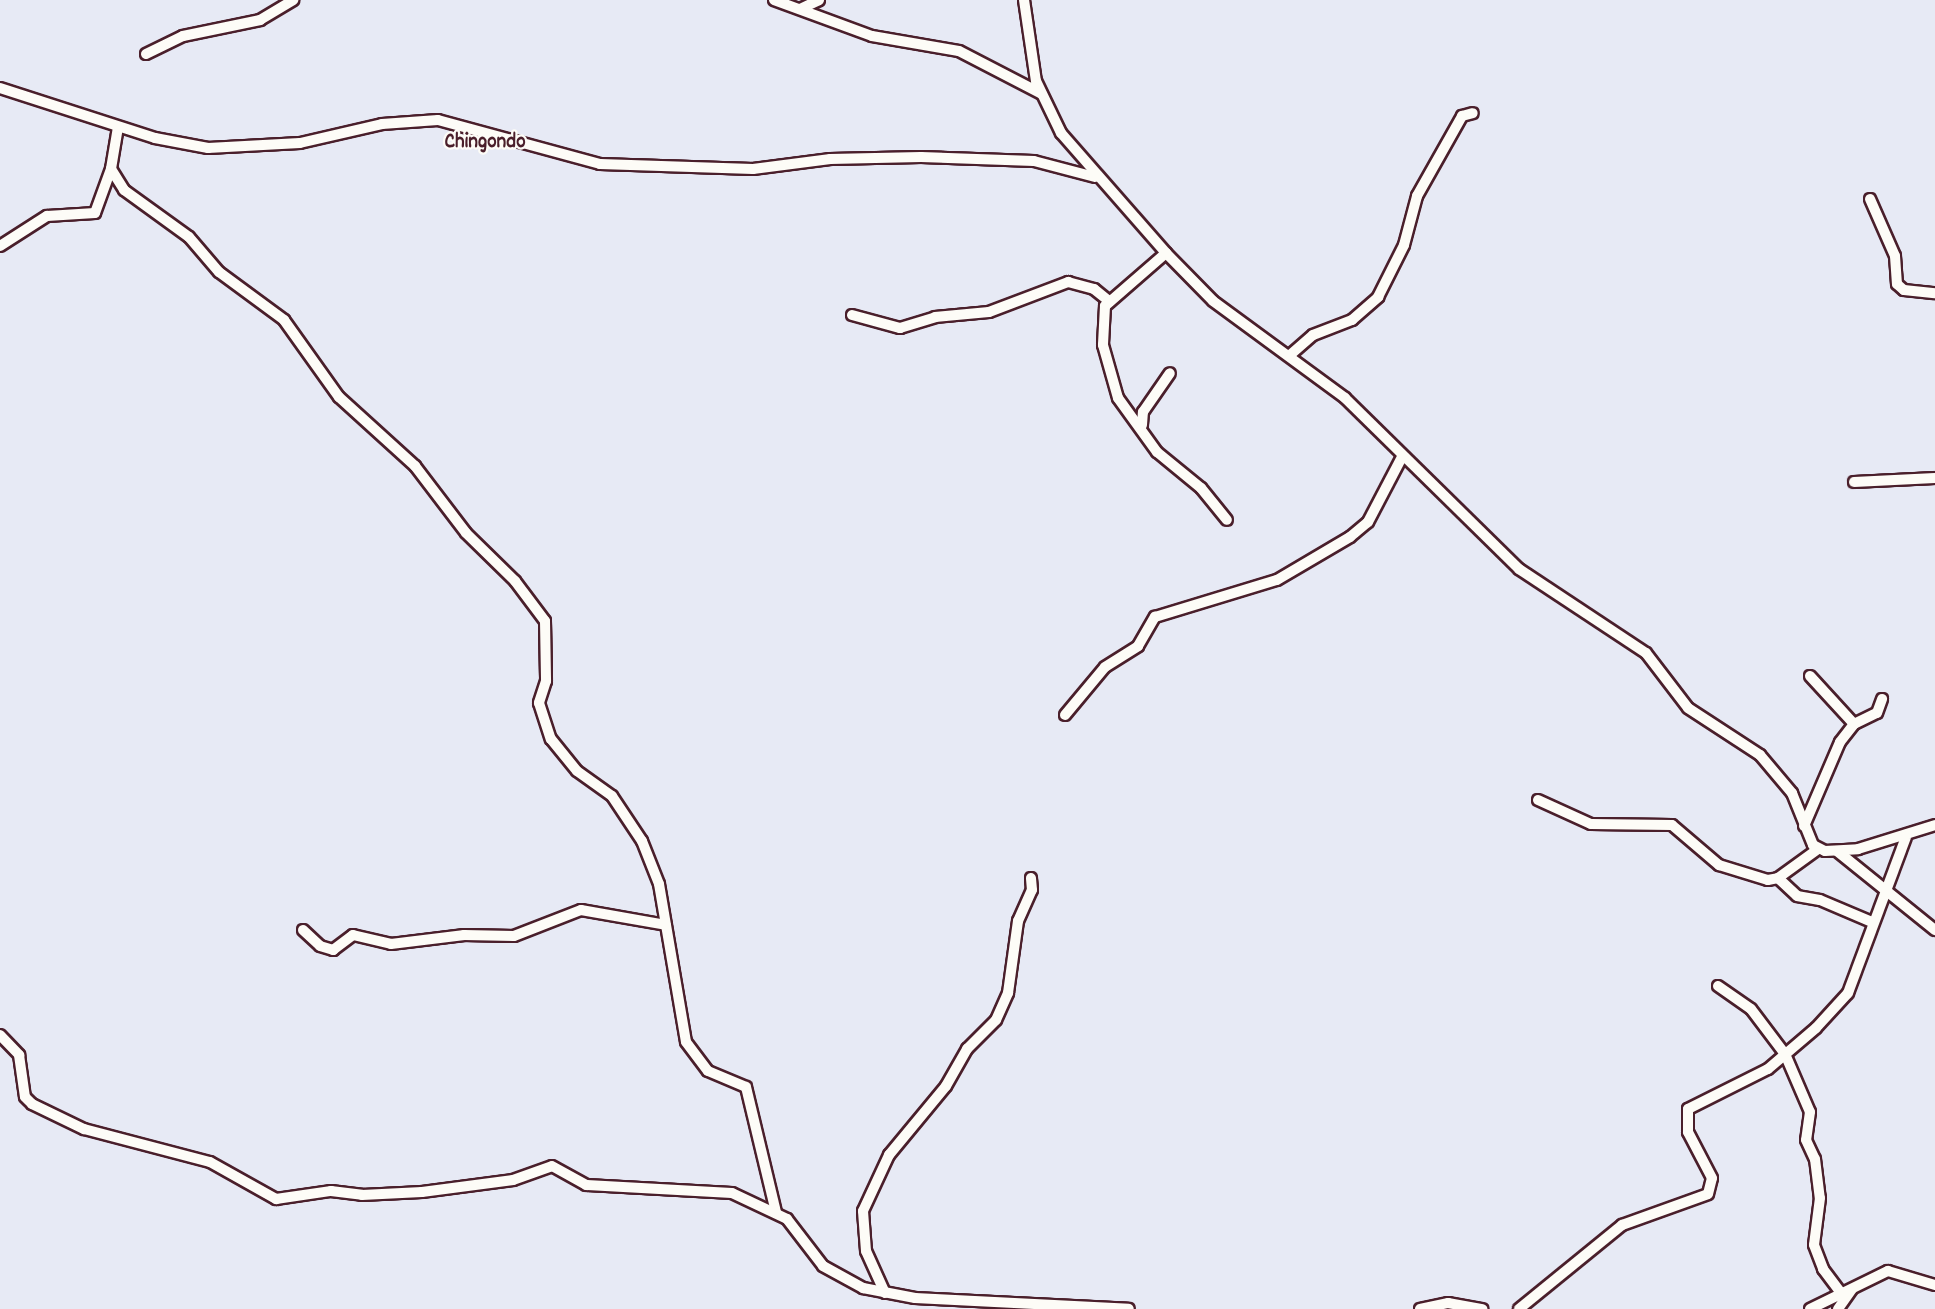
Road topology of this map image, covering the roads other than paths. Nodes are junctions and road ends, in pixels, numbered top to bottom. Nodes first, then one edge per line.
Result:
1 (293, 0) edge
2 (774, 0) edge
3 (819, 0) edge
4 (1024, 0) edge
5 (800, 9) junction
6 (146, 54) dead end
7 (0, 88) edge
8 (1042, 94) junction
9 (1473, 113) dead end
10 (118, 127) junction
11 (111, 169) junction
12 (1098, 178) junction
13 (1870, 199) dead end
14 (0, 246) edge
15 (1166, 253) junction
16 (1935, 293) edge
17 (1109, 301) junction
18 (852, 315) dead end
19 (1290, 355) junction
20 (1170, 373) dead end
21 (1142, 425) junction
22 (1402, 457) junction
23 (1935, 478) edge
24 (1854, 482) dead end
25 (1227, 520) dead end
26 (1810, 676) dead end
27 (1882, 699) dead end
28 (1065, 715) dead end
29 (1854, 724) junction
30 (1538, 800) dead end
31 (1935, 825) edge
32 (1804, 826) junction
33 (1906, 837) junction
34 (1818, 849) junction
35 (1837, 851) junction
36 (1030, 878) dead end
37 (1778, 878) junction
38 (1883, 891) junction
39 (1872, 922) junction
40 (666, 925) junction
41 (303, 930) dead end
42 (1935, 930) edge
43 (1718, 986) dead end
44 (0, 1035) edge
45 (1785, 1053) junction
46 (776, 1212) junction
47 (1935, 1285) edge
48 (1847, 1291) junction
49 (885, 1293) junction
50 (1130, 1309) edge
51 (1420, 1309) edge
52 (1482, 1309) edge
53 (1519, 1309) edge
54 (1810, 1309) edge
55 (1838, 1309) edge

1 - 6 street
2 - 5 street
3 - 5 street
4 - 8 street
5 - 8 street
7 - 10 street
8 - 12 street
9 - 19 street
10 - 11 street
10 - 12 street
11 - 14 street
11 - 40 street
12 - 15 street
13 - 16 street
15 - 17 street
15 - 19 street
17 - 18 street
17 - 21 street
19 - 22 street
20 - 21 street
21 - 25 street
22 - 28 street
22 - 32 street
23 - 24 street
26 - 29 street
27 - 29 street
29 - 32 street
30 - 37 street
31 - 33 street
32 - 34 street
33 - 35 street
33 - 38 street
34 - 35 street
34 - 37 street
35 - 38 street
36 - 49 street
37 - 39 street
38 - 39 street
38 - 42 street
39 - 45 street
40 - 41 street
40 - 46 street
43 - 45 street
44 - 46 street
45 - 48 street
45 - 53 street
46 - 49 street
47 - 48 street
48 - 54 street
48 - 55 street
49 - 50 street
51 - 52 street

